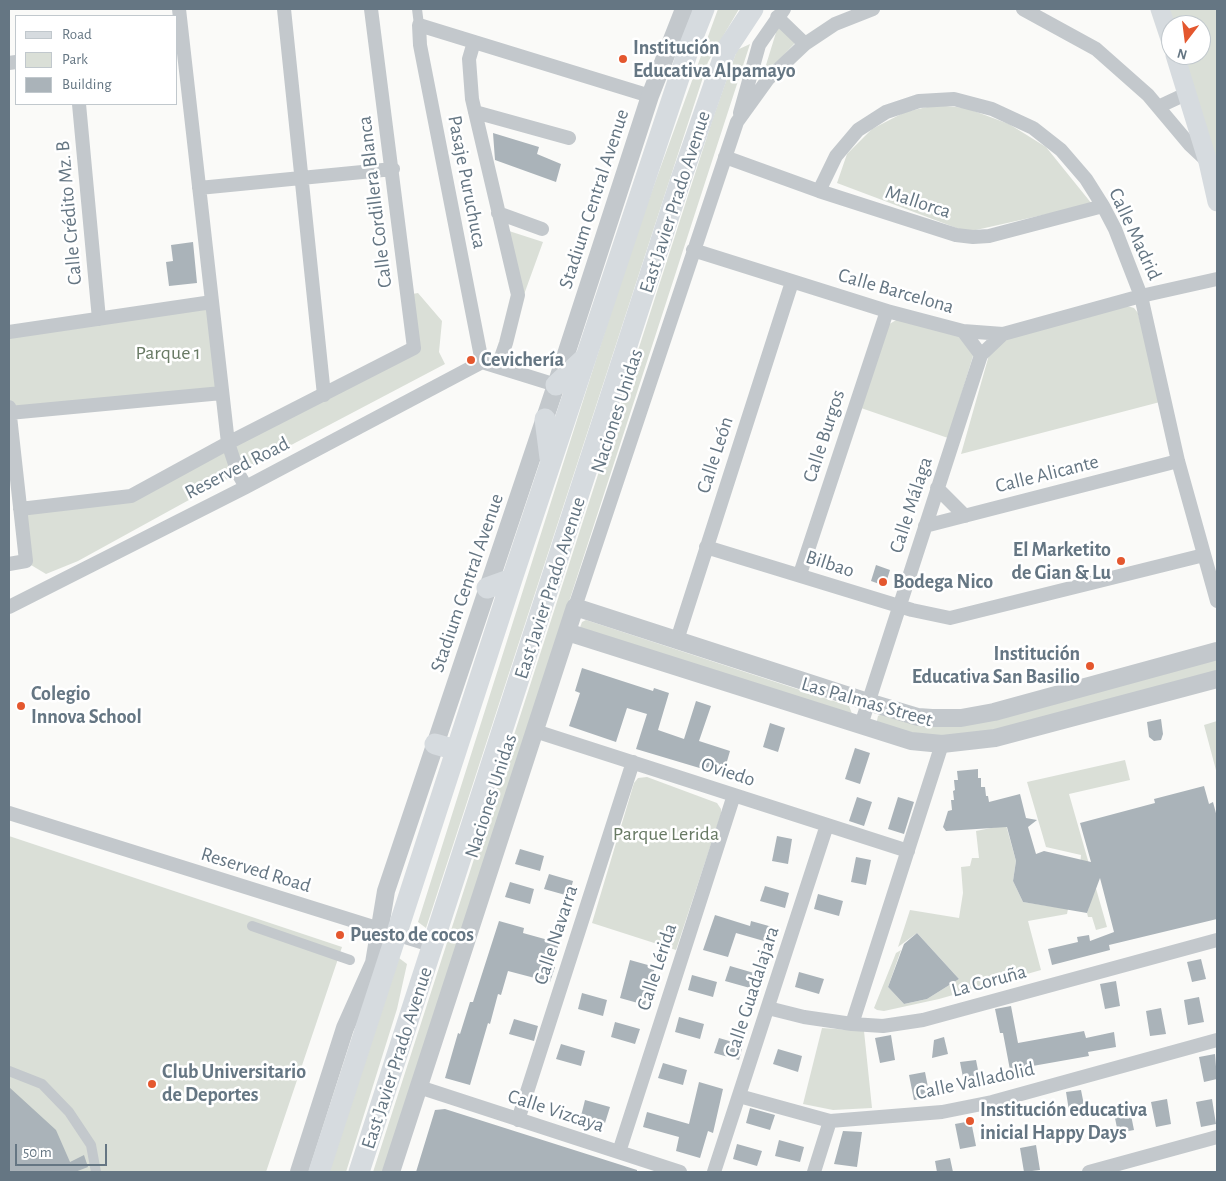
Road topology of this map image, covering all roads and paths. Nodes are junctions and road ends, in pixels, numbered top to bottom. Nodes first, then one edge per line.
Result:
1 (179, 9) edge
2 (284, 9) edge
3 (371, 9) edge
4 (417, 9) edge
5 (684, 9) edge
6 (691, 9) edge
7 (704, 9) edge
8 (753, 9) edge
9 (873, 9) edge
10 (1023, 9) edge
11 (780, 13) edge
12 (420, 25) junction
13 (179, 37) edge
14 (474, 42) junction
15 (691, 42) junction
16 (805, 44) junction
17 (1179, 65) edge
18 (1188, 93) junction
19 (650, 96) junction
20 (79, 105) edge
21 (1158, 107) junction
22 (475, 112) junction
23 (737, 122) junction
24 (568, 138) dead end
25 (725, 158) junction
26 (1208, 162) junction
27 (393, 169) junction
28 (303, 179) junction
29 (199, 188) junction
30 (819, 191) junction
31 (1217, 202) edge
32 (1103, 206) junction
33 (498, 214) junction
34 (542, 228) dead end
35 (693, 250) junction
36 (1217, 280) edge
37 (792, 282) junction
38 (1141, 296) junction
39 (212, 302) junction
40 (886, 310) junction
41 (98, 319) junction
42 (963, 331) junction
43 (9, 332) edge
44 (1002, 334) junction
45 (981, 355) junction
46 (587, 356) junction
47 (482, 362) junction
48 (498, 366) junction
49 (556, 386) junction
50 (222, 392) junction
51 (324, 396) junction
52 (9, 407) edge
53 (9, 413) edge
54 (545, 419) junction
55 (228, 442) junction
56 (1178, 461) junction
57 (551, 464) junction
58 (246, 487) junction
59 (938, 488) junction
60 (20, 508) junction
61 (965, 516) junction
62 (925, 526) junction
63 (706, 547) junction
64 (1204, 555) junction
65 (9, 564) edge
66 (800, 574) junction
67 (512, 580) junction
68 (487, 588) junction
69 (1217, 601) edge
70 (899, 606) junction
71 (9, 607) edge
72 (575, 607) junction
73 (567, 632) junction
74 (677, 640) junction
75 (1217, 652) edge
76 (1217, 680) edge
77 (868, 702) junction
78 (861, 725) junction
79 (535, 731) junction
80 (435, 744) junction
81 (942, 744) junction
82 (456, 750) junction
83 (633, 762) junction
84 (734, 795) junction
85 (9, 813) edge
86 (827, 825) junction
87 (908, 851) junction
88 (252, 926) dead end
89 (387, 931) junction
90 (1217, 940) edge
91 (434, 946) junction
92 (350, 960) dead end
93 (768, 1008) junction
94 (852, 1024) junction
95 (1217, 1040) edge
96 (9, 1070) edge
97 (419, 1087) junction
98 (739, 1096) junction
99 (518, 1120) junction
100 (830, 1121) junction
101 (1217, 1138) edge
102 (619, 1152) junction
103 (96, 1172) edge
104 (299, 1172) edge
105 (319, 1172) edge
106 (359, 1172) edge
107 (391, 1172) edge
108 (680, 1172) edge
109 (714, 1172) edge
110 (814, 1172) edge
111 (1089, 1172) edge

1 - 13 street
2 - 28 street
3 - 27 street, Calle Cordillera Blanca
4 - 12 street, Pasaje Puruchuca
5 - 19 street, Stadium Central Avenue
6 - 15 main road
7 - 15 main road, East Javier Prado Avenue
8 - 91 main road, East Javier Prado Avenue
9 - 16 street, Naciones Unidas
10 - 21 street
11 - 16 street
11 - 23 street
12 - 14 street
12 - 47 street, Pasaje Puruchuca
13 - 29 street
14 - 19 street
14 - 22 street
15 - 46 main road, East Javier Prado Avenue
16 - 23 street, Naciones Unidas
17 - 18 main road
18 - 21 street
18 - 26 main road
19 - 49 street, Stadium Central Avenue
20 - 41 street, Calle Crédito Mz. B
21 - 26 street
22 - 24 street
22 - 33 street
23 - 25 street, Naciones Unidas
25 - 30 street, Mallorca
25 - 35 street, Naciones Unidas
26 - 31 main road
27 - 28 street
27 - 51 street, Calle Cordillera Blanca
28 - 29 street
28 - 51 street
29 - 39 street
30 - 32 street, Mallorca
30 - 32 street, Calle Madrid
32 - 38 street, Calle Madrid
33 - 34 street
33 - 48 street
35 - 37 street, Calle Barcelona
35 - 72 street, Naciones Unidas
36 - 38 street
37 - 40 street, Calle Barcelona
37 - 63 street, Calle León
38 - 44 street
38 - 56 street, Calle Madrid
39 - 41 street
39 - 50 street
40 - 42 street, Calle Barcelona
40 - 66 street, Calle Burgos
41 - 43 street
42 - 44 street
42 - 45 street, Calle Barcelona
44 - 45 street
45 - 59 street, Calle Málaga
46 - 49 main road
46 - 57 main road, East Javier Prado Avenue
47 - 48 street
47 - 58 street, Reserved Road
48 - 49 street
49 - 54 street, Stadium Central Avenue
50 - 53 street
50 - 55 street
51 - 55 street
52 - 53 street
53 - 60 street
54 - 57 main road
54 - 68 street, Stadium Central Avenue
55 - 58 street
55 - 60 street
56 - 61 street, Calle Alicante
56 - 64 street, Calle Madrid
57 - 67 main road, East Javier Prado Avenue
58 - 71 street, Reserved Road
59 - 61 street
59 - 62 street, Calle Málaga
60 - 65 street
61 - 62 street, Calle Alicante
62 - 70 street, Calle Málaga
63 - 66 street, Bilbao
63 - 74 street, Calle León
64 - 69 street, Calle Madrid
64 - 70 street, Bilbao
66 - 70 street, Bilbao
67 - 68 main road
67 - 82 main road, East Javier Prado Avenue
68 - 80 street, Stadium Central Avenue
70 - 77 street, Calle Málaga
72 - 73 street, Naciones Unidas
72 - 74 street, Las Palmas Street
73 - 78 street, Las Palmas Street
73 - 79 street, Naciones Unidas
74 - 77 street, Las Palmas Street
75 - 77 street, Las Palmas Street
76 - 81 street, Las Palmas Street
77 - 78 street, Calle Málaga
78 - 81 street, Las Palmas Street
79 - 83 street, Oviedo
79 - 97 street, Naciones Unidas
80 - 82 main road
80 - 89 street, Stadium Central Avenue
81 - 87 street
82 - 89 main road, East Javier Prado Avenue
83 - 84 street, Oviedo
83 - 99 street, Calle Navarra
84 - 86 street, Oviedo
84 - 102 street, Calle Lérida
85 - 89 street, Reserved Road
86 - 87 street, Oviedo
86 - 93 street, Calle Guadalajara
87 - 94 street
88 - 92 street
89 - 91 street, Reserved Road
89 - 104 street, Stadium Central Avenue
89 - 105 main road, East Javier Prado Avenue
90 - 94 street, La Coruña
91 - 106 main road, East Javier Prado Avenue
93 - 94 street, La Coruña
93 - 98 street, Calle Guadalajara
95 - 100 street, Calle Valladolid
96 - 103 street
97 - 99 street, Calle Vizcaya
97 - 107 street, Naciones Unidas
98 - 100 street, Calle Valladolid
98 - 109 street, Calle Guadalajara
99 - 102 street, Calle Vizcaya
100 - 110 street
101 - 111 street
102 - 108 street, Calle Vizcaya

